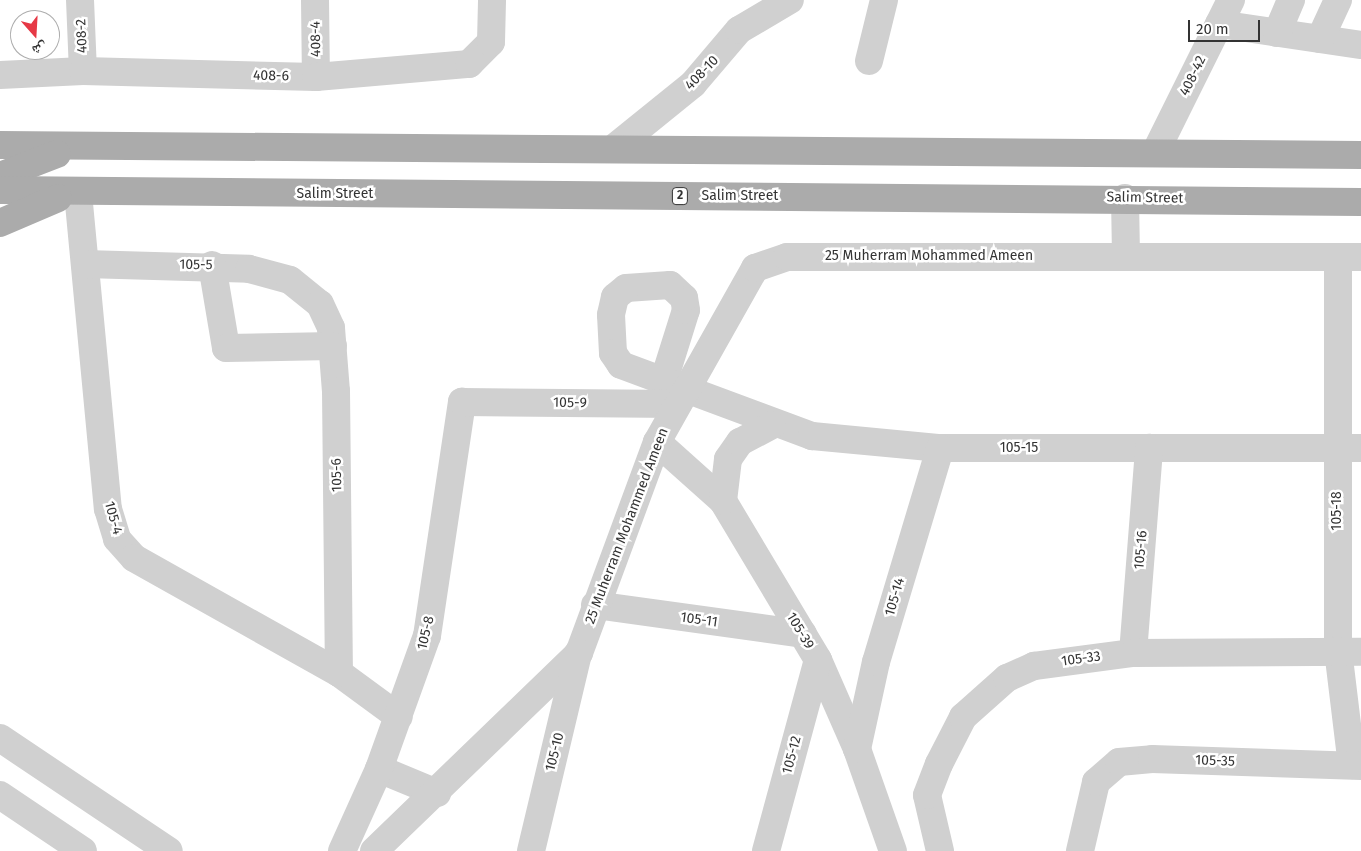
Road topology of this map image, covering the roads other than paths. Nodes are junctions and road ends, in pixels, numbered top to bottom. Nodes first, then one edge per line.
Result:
1 (80, 0) edge
2 (315, 0) edge
3 (492, 0) edge
4 (790, 0) edge
5 (884, 0) edge
6 (1232, 0) edge
7 (1291, 0) edge
8 (1338, 0) edge
9 (1220, 24) junction
10 (1277, 33) junction
11 (1320, 39) junction
12 (1361, 45) edge
13 (869, 61) dead end
14 (83, 72) junction
15 (0, 76) edge
16 (316, 77) junction
17 (0, 145) edge
18 (98, 146) junction
19 (614, 148) junction
20 (1156, 153) junction
21 (1361, 154) edge
22 (0, 176) edge
23 (0, 190) edge
24 (78, 193) junction
25 (1124, 198) junction
26 (1361, 202) edge
27 (0, 223) edge
28 (1126, 256) junction
29 (1350, 257) edge
30 (85, 264) junction
31 (212, 265) junction
32 (302, 288) joint
33 (333, 346) junction
34 (676, 390) junction
35 (462, 402) joint
36 (772, 426) junction
37 (657, 442) junction
38 (940, 448) junction
39 (1149, 448) junction
40 (1349, 448) edge
41 (723, 501) junction
42 (595, 605) junction
43 (803, 634) junction
44 (1350, 651) edge
45 (1133, 652) junction
46 (578, 653) junction
47 (818, 660) junction
48 (339, 673) junction
49 (399, 717) junction
50 (0, 738) edge
51 (857, 749) junction
52 (1356, 766) edge
53 (378, 770) junction
54 (436, 793) junction
55 (0, 794) edge
56 (84, 851) edge
57 (169, 851) edge
58 (342, 851) edge
59 (374, 851) edge
60 (530, 851) edge
61 (766, 851) edge
62 (893, 851) edge
63 (940, 851) edge
64 (1080, 851) edge

1 - 14 street, 408-2
2 - 16 street, 408-4
3 - 16 street, 408-6
4 - 19 street, 408-10
5 - 13 street
6 - 9 street, 408-42
7 - 10 street
8 - 11 street
9 - 10 street
9 - 20 street, 408-42
10 - 11 street
11 - 12 street
14 - 15 street, 408-6
14 - 16 street, 408-6
17 - 18 main road
18 - 19 main road
18 - 22 main road
19 - 20 main road
20 - 21 main road
23 - 24 main road, Salim Street / 2
24 - 25 main road, Salim Street / 2
24 - 27 main road
24 - 30 street, 105-4
25 - 26 main road, Salim Street / 2
25 - 28 street
28 - 29 street, 25 Muherram Mohammed Ameen
28 - 34 street, 25 Muherram Mohammed Ameen
29 - 40 street, 105-18
30 - 31 street, 105-5
30 - 48 street, 105-4
31 - 32 street, 105-5
31 - 33 street
32 - 33 street, 105-6
33 - 48 street, 105-6
34 - 35 street, 105-9
34 - 36 street, 105-15
34 - 37 street, 25 Muherram Mohammed Ameen
35 - 49 street, 105-8
36 - 38 street, 105-15
36 - 41 street
37 - 41 street, 105-39
37 - 42 street, 25 Muherram Mohammed Ameen
38 - 39 street, 105-15
38 - 51 street, 105-14
39 - 40 street, 105-15
39 - 45 street, 105-16
40 - 44 street, 105-18
41 - 43 street, 105-39
42 - 43 street, 105-11
42 - 46 street, 25 Muherram Mohammed Ameen
43 - 47 street, 105-39
44 - 45 street, 105-33
44 - 52 street, 105-18
45 - 63 street, 105-33
46 - 54 street, 25 Muherram Mohammed Ameen
46 - 60 street, 105-10
47 - 51 street, 105-39
47 - 61 street, 105-12
48 - 49 street, 105-4
49 - 53 street, 105-8
50 - 57 street
51 - 62 street, 105-39
52 - 64 street, 105-35
53 - 54 street
53 - 58 street, 105-8
54 - 59 street, 25 Muherram Mohammed Ameen
55 - 56 street

